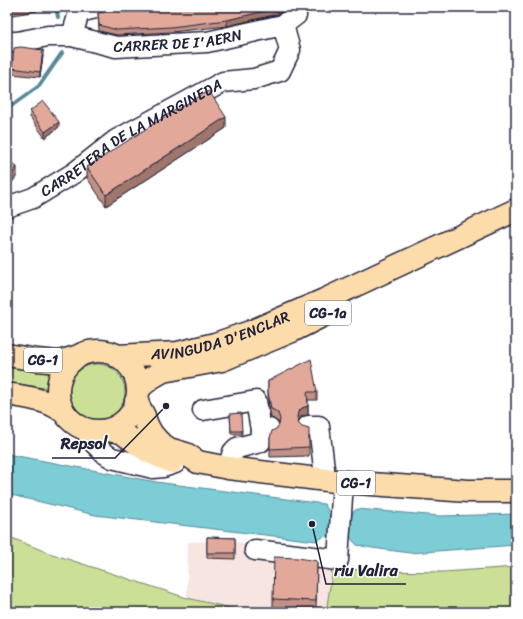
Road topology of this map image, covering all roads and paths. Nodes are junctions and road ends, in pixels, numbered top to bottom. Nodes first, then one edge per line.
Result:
1 (100, 7) edge
2 (294, 7) edge
3 (79, 9) edge
4 (283, 25) junction
5 (72, 36) junction
6 (7, 42) edge
7 (7, 207) edge
8 (516, 210) edge
9 (516, 224) edge
10 (7, 355) edge
11 (79, 356) junction
12 (116, 356) junction
13 (7, 394) edge
14 (137, 395) junction
15 (203, 410) dead end
16 (64, 412) junction
17 (308, 426) dead end
18 (85, 429) junction
19 (107, 430) junction
20 (198, 462) junction
21 (175, 463) junction
22 (228, 468) junction
23 (335, 488) junction
24 (516, 490) edge
25 (254, 550) dead end

1 - 3 street
2 - 4 street
3 - 5 street
4 - 5 street, CARRER DE I'AERN
4 - 7 street, CARRETERA DE LA MARGINEDA
5 - 6 street, CARRER DE I'AERN
8 - 12 main road, AVINGUDA D'ENCLAR / CG-1a
9 - 14 main road, AVINGUDA D'ENCLAR / CG-1a
10 - 11 main road, CG-1
11 - 12 main road, CG-1
11 - 16 main road, CG-1
12 - 14 main road, CG-1
13 - 16 main road, CG-1
14 - 19 main road
14 - 20 main road, CG-1
15 - 22 street
16 - 18 main road, CG-1
17 - 23 street
18 - 19 main road, CG-1
18 - 21 street
19 - 21 main road, CG-1
20 - 21 main road, CG-1
20 - 22 main road, CG-1
22 - 23 main road, CG-1
23 - 24 main road, CG-1
23 - 25 street

